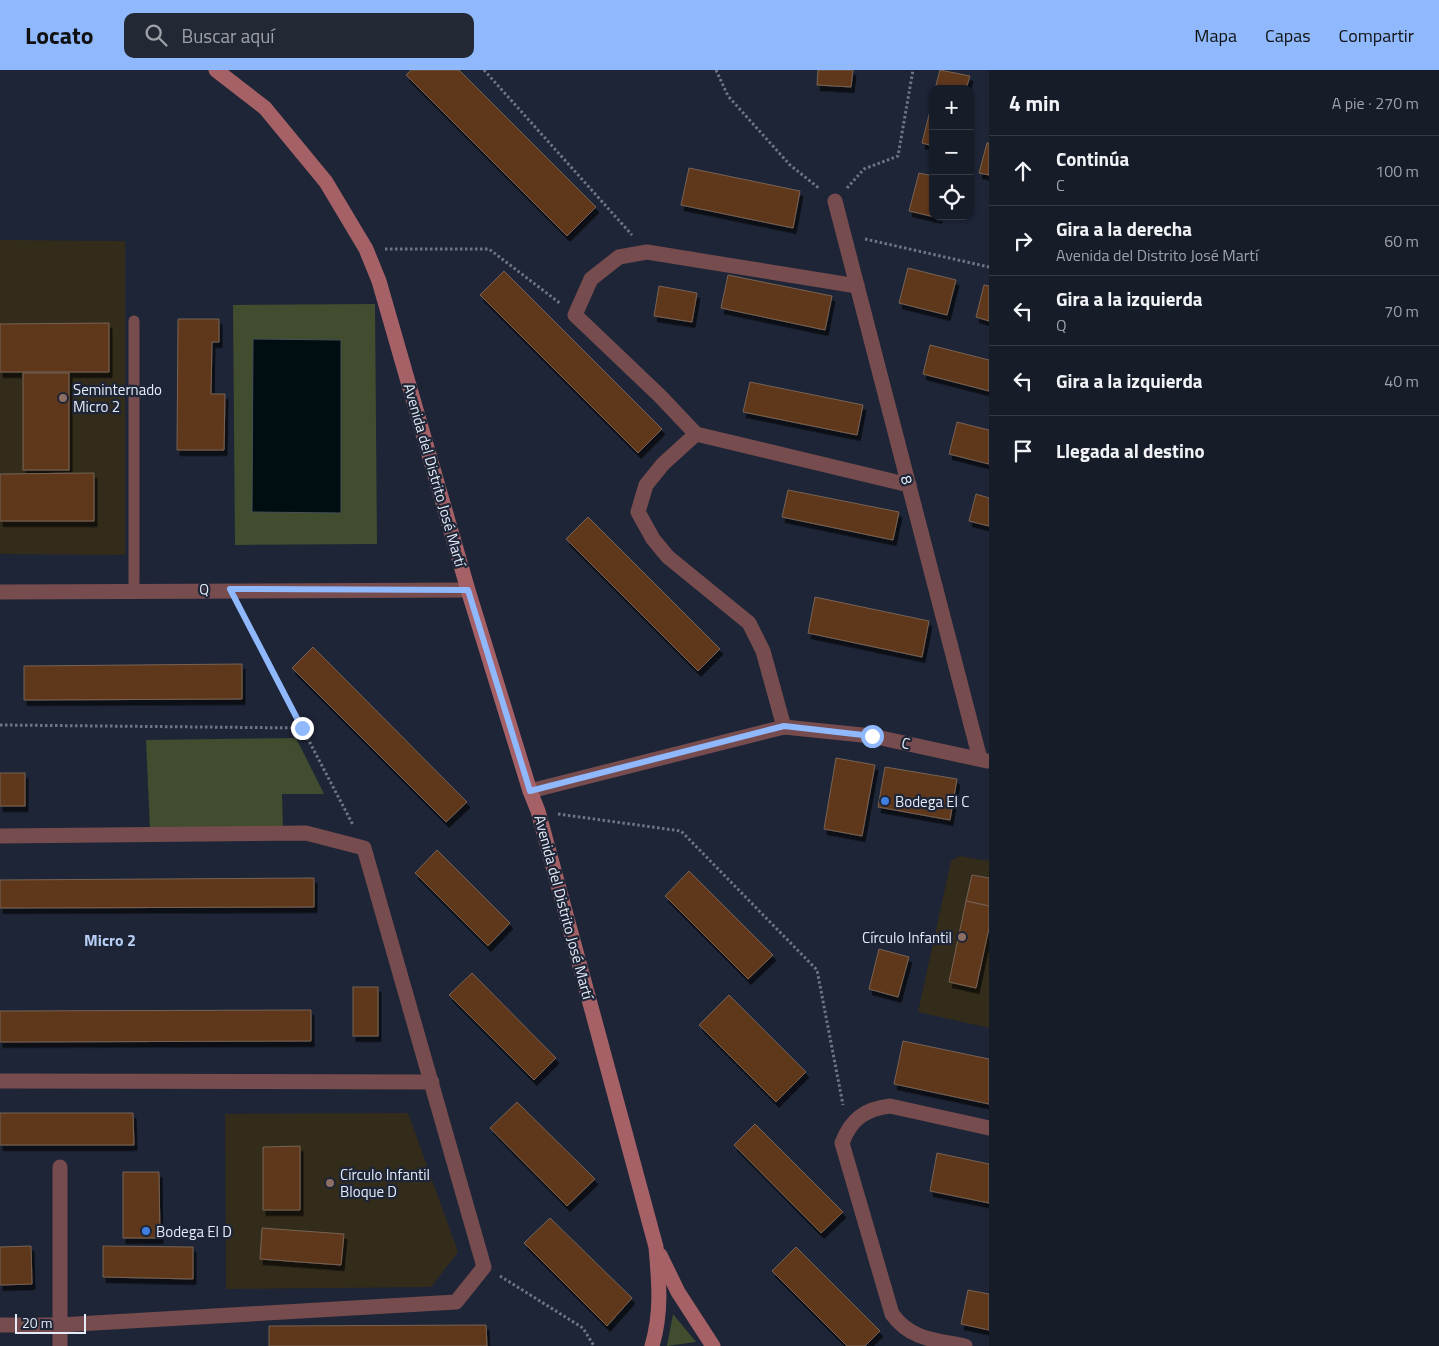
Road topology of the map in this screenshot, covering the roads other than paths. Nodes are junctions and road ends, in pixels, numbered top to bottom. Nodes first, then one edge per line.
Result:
1 (216, 70) edge
2 (835, 201) road end
3 (857, 286) junction
4 (134, 321) dead end
5 (696, 434) junction
6 (909, 485) junction
7 (134, 590) junction
8 (468, 590) junction
9 (0, 592) edge
10 (784, 726) junction
11 (984, 760) edge
12 (530, 791) junction
13 (0, 836) edge
14 (0, 1081) edge
15 (432, 1082) junction
16 (989, 1128) edge
17 (60, 1167) dead end
18 (656, 1247) junction
19 (60, 1325) junction
20 (0, 1326) edge
21 (60, 1346) edge
22 (652, 1346) edge
23 (713, 1346) edge
24 (964, 1346) edge

1 - 8 main road, Avenida del Distrito José Martí
2 - 3 street, 8
3 - 5 street
3 - 6 street, 8
4 - 7 lane
5 - 6 street
5 - 10 street
6 - 11 street, 8
7 - 8 street, Q
7 - 9 street, Q
8 - 12 main road, Avenida del Distrito José Martí
10 - 11 street, C
10 - 12 street, C
12 - 18 main road, Avenida del Distrito José Martí
13 - 15 street
14 - 15 street
15 - 19 street
16 - 24 street
17 - 19 street
18 - 22 main road, Avenida del Distrito José Martí
18 - 23 main road, Avenida del Distrito José Martí
19 - 20 street
19 - 21 street

